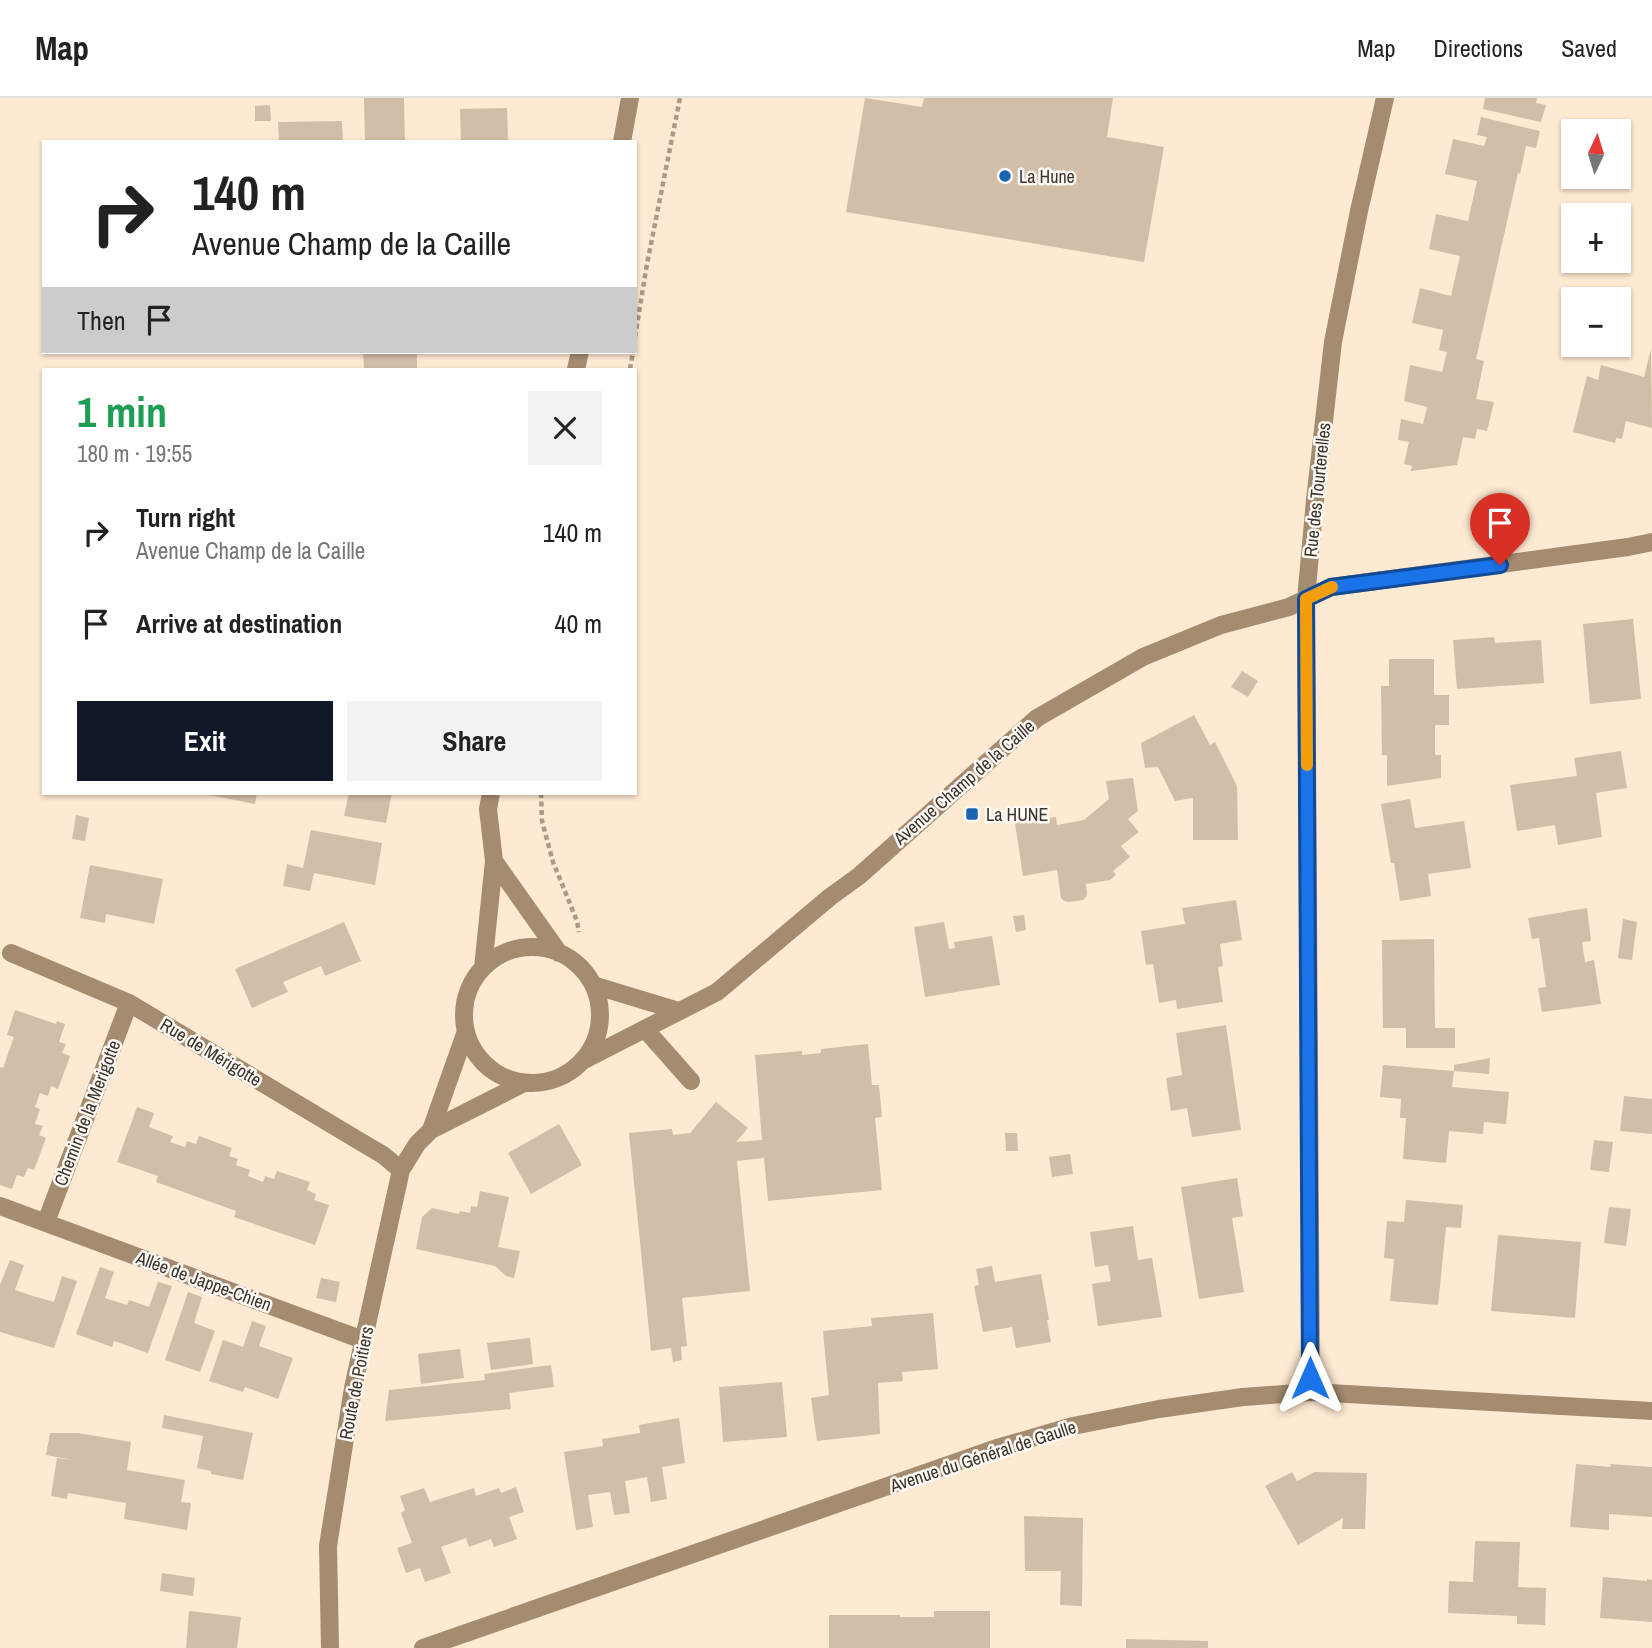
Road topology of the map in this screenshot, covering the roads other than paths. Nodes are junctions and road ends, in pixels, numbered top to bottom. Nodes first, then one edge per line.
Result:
1 (630, 98) edge
2 (1385, 98) edge
3 (622, 140) edge
4 (1652, 542) edge
5 (1306, 599) junction
6 (491, 795) edge
7 (494, 861) junction
8 (11, 953) dead end
9 (559, 953) junction
10 (483, 968) junction
11 (590, 980) junction
12 (129, 1003) junction
13 (679, 1011) junction
14 (645, 1029) junction
15 (465, 1034) junction
16 (584, 1060) junction
17 (691, 1081) dead end
18 (522, 1084) junction
19 (431, 1130) junction
20 (401, 1170) junction
21 (0, 1206) edge
22 (46, 1222) junction
23 (363, 1340) junction
24 (1311, 1392) junction
25 (1652, 1411) edge
26 (330, 1648) edge
27 (423, 1648) edge

1 - 3 street
2 - 5 street, Rue des Tourterelles
4 - 5 street, Avenue Champ de la Caille
5 - 13 street, Avenue Champ de la Caille
5 - 24 street, Rue des Tourterelles
6 - 7 street
7 - 9 street
7 - 10 street
8 - 12 street, Rue de Mérigotte
9 - 10 street
9 - 11 street
10 - 15 street
11 - 13 street
11 - 16 street
12 - 20 street, Rue de Mérigotte
12 - 22 street, Chemin de la Merigotte
13 - 14 street, Avenue Champ de la Caille
14 - 16 street, Avenue Champ de la Caille
14 - 17 street
15 - 18 street
15 - 19 street, Route de Poitiers
16 - 18 street
18 - 19 street, Route de Poitiers
19 - 20 street, Route de Poitiers
20 - 23 street, Route de Poitiers
21 - 22 street, Allée de Jappe-Chien
22 - 23 street, Allée de Jappe-Chien
23 - 26 street, Route de Poitiers
24 - 25 street, Avenue du Général de Gaulle
24 - 27 street, Avenue du Général de Gaulle

